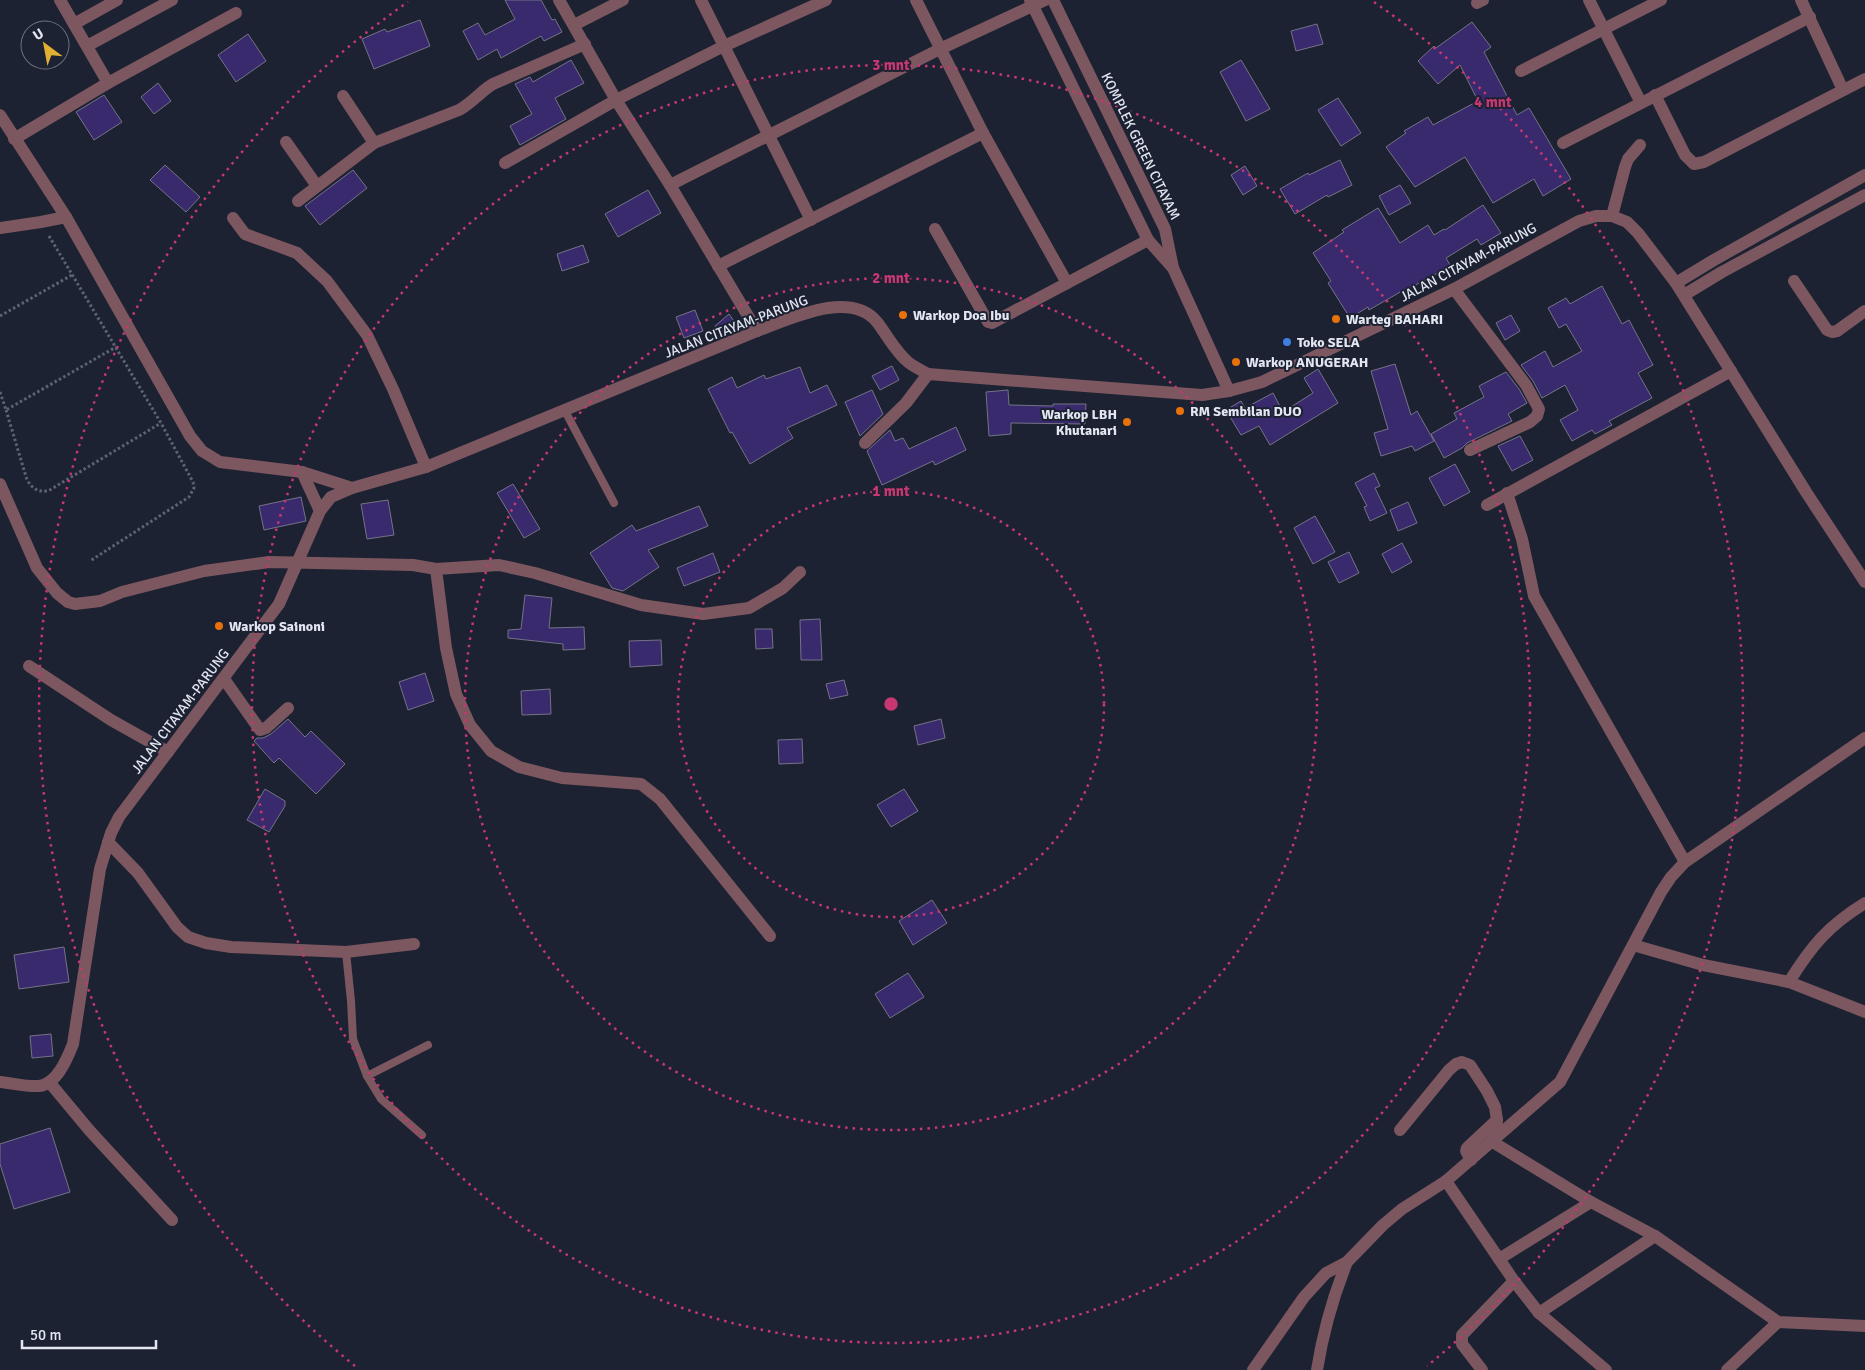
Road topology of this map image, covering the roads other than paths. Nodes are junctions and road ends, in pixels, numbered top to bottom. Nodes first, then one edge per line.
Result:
1 (60, 0) edge
2 (117, 0) edge
3 (172, 0) edge
4 (559, 0) edge
5 (622, 0) edge
6 (701, 0) edge
7 (826, 0) edge
8 (916, 0) edge
9 (1045, 0) edge
10 (1054, 0) edge
11 (1588, 0) edge
12 (1661, 0) edge
13 (1801, 0) edge
14 (1031, 3) edge
15 (236, 13) dead end
16 (1810, 17) junction
17 (74, 24) junction
18 (574, 25) junction
19 (1603, 29) junction
20 (585, 44) junction
21 (86, 46) junction
22 (724, 46) junction
23 (940, 49) junction
24 (1522, 71) dead end
25 (1865, 79) edge
26 (108, 83) junction
27 (1843, 90) junction
28 (343, 96) dead end
29 (1655, 96) junction
30 (616, 100) junction
31 (1641, 103) junction
32 (0, 115) edge
33 (983, 133) junction
34 (768, 136) junction
35 (14, 138) junction
36 (286, 142) dead end
37 (374, 143) junction
38 (1564, 143) dead end
39 (1640, 145) dead end
40 (505, 162) dead end
41 (1865, 176) edge
42 (670, 185) junction
43 (317, 186) junction
44 (1865, 195) edge
45 (298, 201) dead end
46 (1612, 216) junction
47 (66, 217) junction
48 (233, 218) dead end
49 (810, 220) junction
50 (0, 228) edge
51 (935, 229) dead end
52 (1148, 240) junction
53 (718, 266) junction
54 (1173, 268) junction
55 (1794, 281) dead end
56 (1067, 283) junction
57 (1676, 283) junction
58 (1454, 289) junction
59 (1684, 295) junction
60 (1865, 311) edge
61 (757, 331) junction
62 (1731, 371) junction
63 (928, 374) junction
64 (1228, 390) junction
65 (565, 411) junction
66 (865, 443) dead end
67 (1470, 450) dead end
68 (426, 467) junction
69 (302, 472) junction
70 (0, 484) edge
71 (352, 488) junction
72 (1508, 493) junction
73 (614, 502) dead end
74 (1487, 505) dead end
75 (320, 511) junction
76 (297, 564) junction
77 (436, 569) junction
78 (800, 572) dead end
79 (1865, 582) edge
80 (29, 666) dead end
81 (224, 679) junction
82 (288, 708) dead end
83 (1865, 738) edge
84 (168, 752) junction
85 (108, 842) junction
86 (1685, 862) junction
87 (1865, 903) edge
88 (770, 936) dead end
89 (414, 944) dead end
90 (1633, 944) junction
91 (346, 952) junction
92 (1789, 982) junction
93 (1865, 1012) edge
94 (428, 1045) dead end
95 (367, 1076) junction
96 (0, 1082) edge
97 (50, 1083) junction
98 (1497, 1120) junction
99 (1400, 1130) dead end
100 (422, 1135) dead end
101 (1494, 1139) junction
102 (1471, 1160) junction
103 (1446, 1181) junction
104 (1591, 1202) junction
105 (172, 1220) dead end
106 (1655, 1236) junction
107 (1499, 1259) junction
108 (1347, 1262) junction
109 (1514, 1281) junction
110 (1539, 1313) junction
111 (1778, 1322) junction
112 (1865, 1326) edge
113 (1253, 1370) edge
114 (1317, 1370) edge
115 (1482, 1370) edge
116 (1606, 1370) edge
117 (1728, 1370) edge

1 - 17 street
2 - 17 street
3 - 21 street
4 - 18 street
5 - 18 street
6 - 22 street
7 - 22 street
8 - 23 street
9 - 14 street
10 - 54 street, KOMPLEK GREEN CITAYAM
11 - 19 street
12 - 19 street
13 - 16 street
14 - 23 street
14 - 52 street
15 - 26 street
16 - 27 street
16 - 29 street
17 - 21 street
18 - 20 street
19 - 24 street
19 - 31 street
20 - 30 street
20 - 37 street
21 - 26 street
22 - 30 street
22 - 34 street
23 - 33 street
23 - 34 street
25 - 27 street
26 - 35 street
27 - 29 street
28 - 37 street
29 - 31 street
30 - 40 street
30 - 42 street
31 - 38 street
32 - 35 street
33 - 49 street
33 - 56 street
34 - 42 street
34 - 49 street
35 - 47 street
36 - 43 street
37 - 43 street
39 - 46 street
41 - 57 street
42 - 53 street
43 - 45 street
44 - 59 street
46 - 57 street
46 - 58 street, JALAN CITAYAM-PARUNG
47 - 50 street
47 - 69 street
48 - 68 street
49 - 53 street
51 - 56 street
52 - 54 street
52 - 56 street
53 - 61 street
54 - 64 street, KOMPLEK GREEN CITAYAM
55 - 60 street
57 - 59 street
58 - 64 street, JALAN CITAYAM-PARUNG
58 - 67 street
59 - 62 street
61 - 63 street, JALAN CITAYAM-PARUNG
61 - 65 street, JALAN CITAYAM-PARUNG
62 - 72 street
62 - 79 street
63 - 64 street, JALAN CITAYAM-PARUNG
63 - 66 street
65 - 68 street, JALAN CITAYAM-PARUNG
65 - 73 lane
68 - 71 street, JALAN CITAYAM-PARUNG
69 - 71 street
69 - 75 street
70 - 76 street
71 - 75 street, JALAN CITAYAM-PARUNG
72 - 74 street
72 - 86 street
75 - 76 street, JALAN CITAYAM-PARUNG
76 - 77 street
76 - 81 street, JALAN CITAYAM-PARUNG
77 - 78 street
77 - 88 street
80 - 84 street
81 - 82 street
81 - 84 street, JALAN CITAYAM-PARUNG
83 - 86 street
84 - 85 street, JALAN CITAYAM-PARUNG
85 - 91 street
85 - 97 street, JALAN CITAYAM-PARUNG
86 - 90 street
87 - 92 street
89 - 91 street
90 - 92 street
90 - 101 street
91 - 95 lane
92 - 93 street
94 - 95 lane
95 - 100 lane
96 - 97 street
97 - 105 street
98 - 99 street
98 - 101 street
98 - 102 street
101 - 102 street
101 - 104 street
102 - 103 street
103 - 107 street
103 - 108 street
104 - 106 street
104 - 107 street
106 - 110 street
106 - 111 street
107 - 109 street
108 - 113 street
108 - 114 street
109 - 110 street
109 - 115 street
110 - 116 street
111 - 112 street
111 - 117 street

